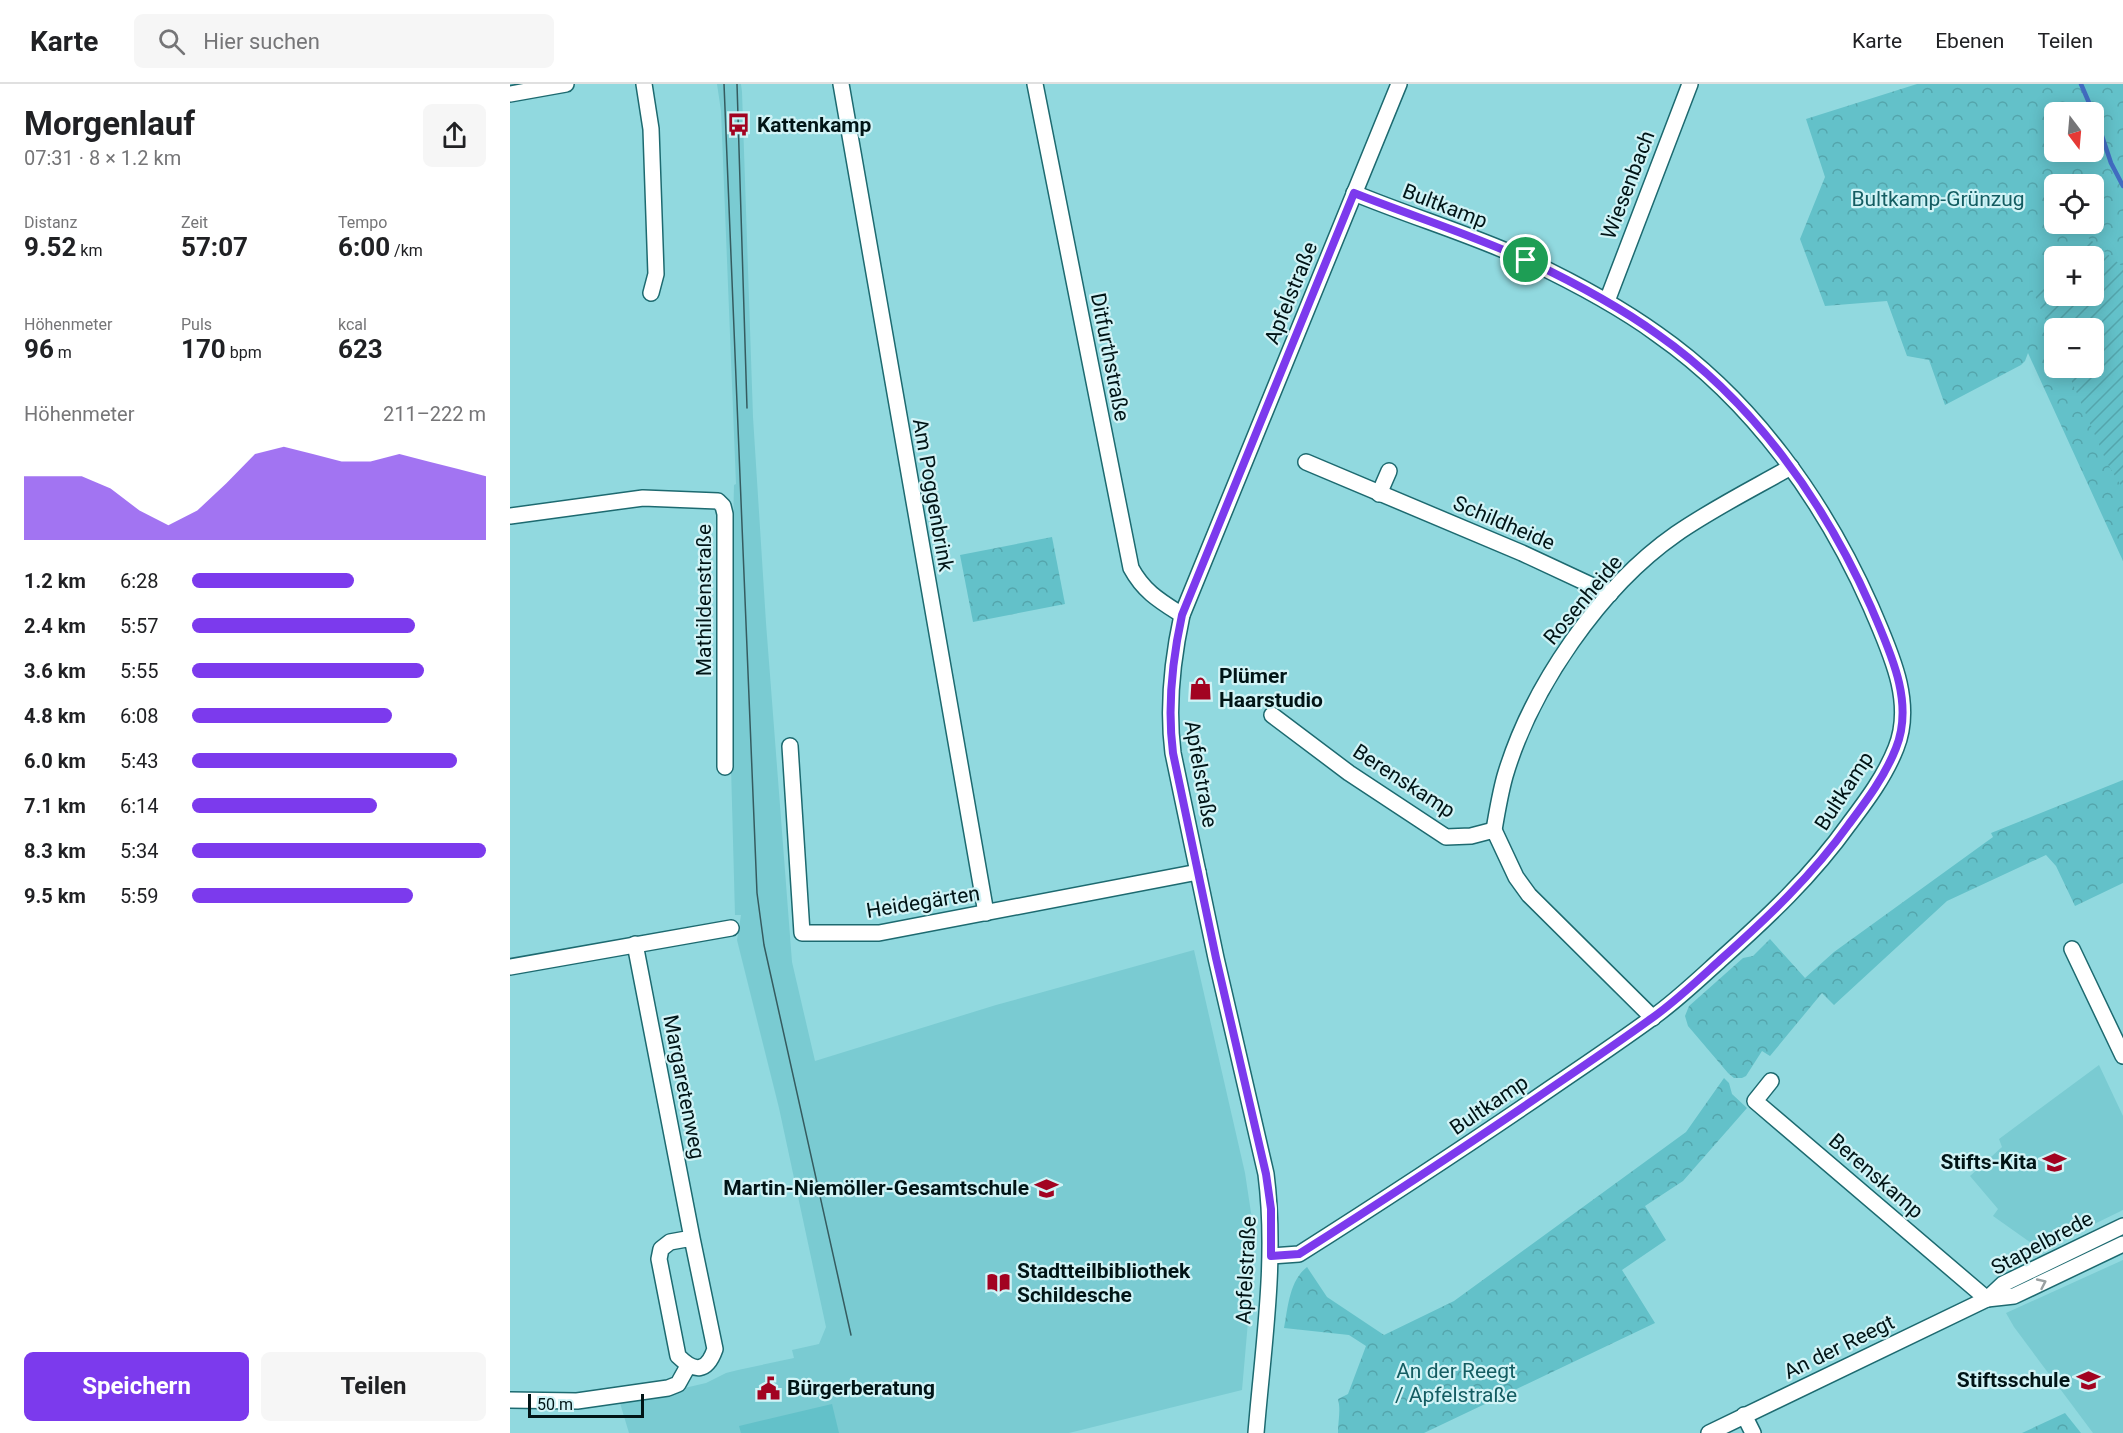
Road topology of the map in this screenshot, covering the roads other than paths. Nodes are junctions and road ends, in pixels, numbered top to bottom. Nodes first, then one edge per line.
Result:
1 (566, 84) edge
2 (644, 84) edge
3 (841, 84) edge
4 (1035, 84) edge
5 (1399, 84) edge
6 (1690, 84) edge
7 (510, 94) edge
8 (1354, 193) junction
9 (651, 293) dead end
10 (1607, 301) junction
11 (1306, 462) dead end
12 (1791, 467) junction
13 (1389, 471) dead end
14 (1379, 494) junction
15 (510, 516) edge
16 (1610, 594) junction
17 (1182, 615) junction
18 (1272, 715) dead end
19 (790, 746) dead end
20 (725, 767) dead end
21 (1494, 830) junction
22 (1198, 872) junction
23 (986, 913) junction
24 (731, 928) dead end
25 (635, 944) junction
26 (2072, 950) dead end
27 (510, 967) edge
28 (1653, 1018) junction
29 (2123, 1056) edge
30 (1771, 1081) dead end
31 (2123, 1226) edge
32 (692, 1238) junction
33 (2123, 1244) edge
34 (1271, 1256) junction
35 (1987, 1299) junction
36 (688, 1366) junction
37 (510, 1400) edge
38 (1744, 1416) junction
39 (1256, 1433) edge
40 (1709, 1433) edge
41 (1753, 1433) edge

1 - 7 street
2 - 9 street
3 - 23 street, Am Poggenbrink
4 - 17 street, Ditfurthstraße
5 - 8 street, Apfelstraße
6 - 10 street, Wiesenbach
8 - 10 street, Bultkamp
8 - 17 street, Apfelstraße
10 - 12 street, Bultkamp
11 - 14 street, Schildheide
12 - 16 street, Rosenheide
12 - 28 street, Bultkamp
13 - 14 street
14 - 16 street, Schildheide
15 - 20 street, Mathildenstraße
16 - 21 street, Rosenheide
17 - 22 street, Apfelstraße
18 - 21 street, Berenskamp
19 - 23 street, Heidegärten
21 - 28 street
22 - 23 street, Heidegärten
22 - 34 street, Apfelstraße
24 - 25 street
25 - 27 street
25 - 32 street, Margaretenweg
26 - 29 street
28 - 34 street, Bultkamp
30 - 35 street, Berenskamp
31 - 35 street, Stapelbrede
32 - 36 street, Margaretenweg
32 - 36 street
35 -> 33 street, Stapelbrede
34 - 39 street, Apfelstraße
35 - 38 street, An der Reegt
36 - 37 street, Margaretenweg
38 - 40 street, An der Reegt
38 - 41 street

